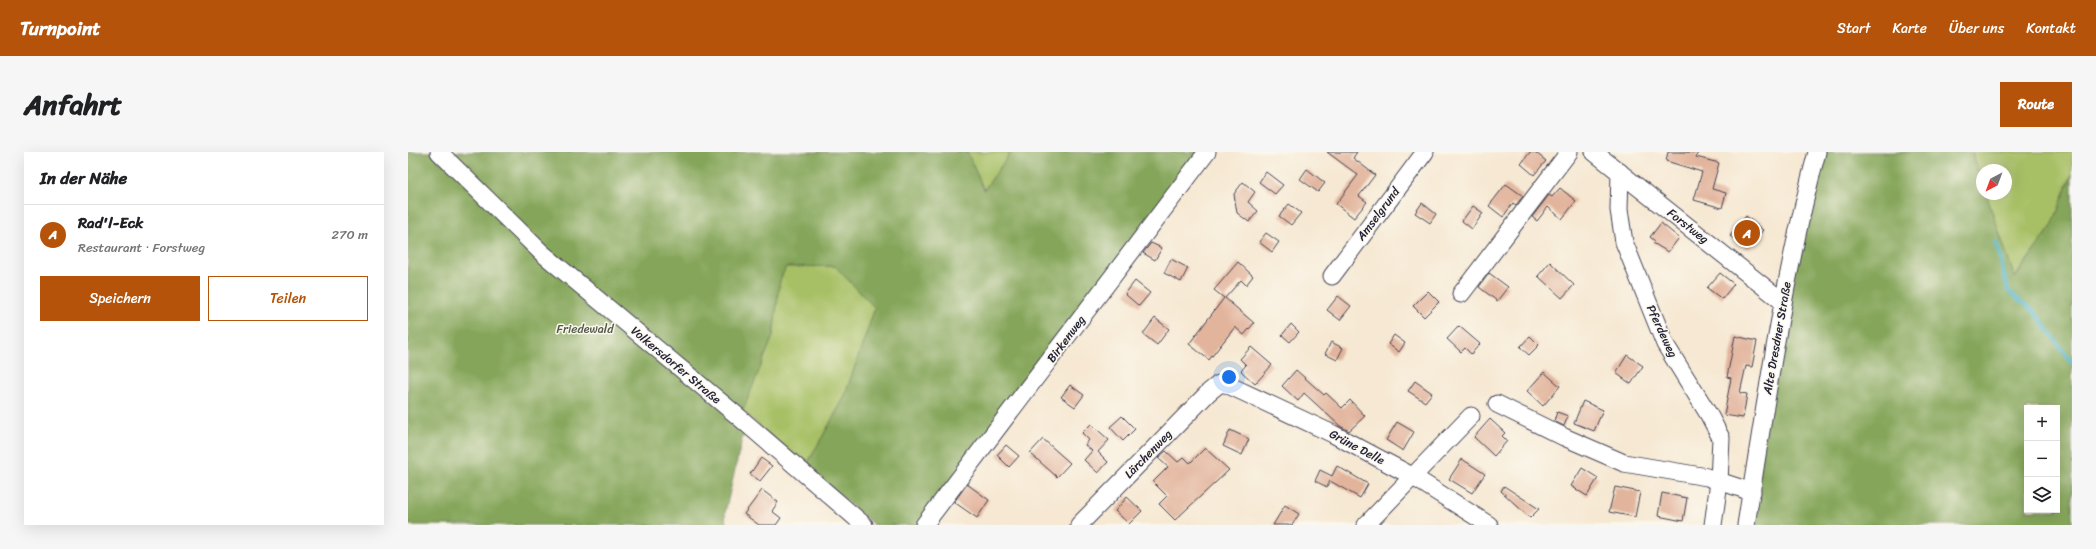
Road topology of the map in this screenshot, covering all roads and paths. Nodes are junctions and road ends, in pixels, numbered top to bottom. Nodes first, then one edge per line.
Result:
1 (439, 152) edge
2 (1207, 152) edge
3 (1425, 152) edge
4 (1569, 152) edge
5 (1594, 152) edge
6 (1817, 152) edge
7 (1620, 172) junction
8 (1332, 276) dead end
9 (1461, 294) dead end
10 (1782, 301) junction
11 (1219, 384) joint
12 (1498, 404) dead end
13 (1471, 416) dead end
14 (1412, 476) junction
15 (1719, 482) junction
16 (1752, 492) junction
17 (864, 525) edge
18 (924, 525) edge
19 (1079, 525) edge
20 (1366, 525) edge
21 (1489, 525) edge
22 (1713, 525) edge
23 (1746, 525) edge

1 - 17 street, Volkersdorfer Straße
2 - 18 street, Birkenweg
3 - 8 street, Amselgrund
4 - 9 street
5 - 7 street, Forstweg
6 - 10 street, Alte Dresdner Straße
7 - 10 street, Forstweg
7 - 15 street, Pferdeweg
10 - 16 street, Alte Dresdner Straße
11 - 14 street, Grüne Delle
11 - 19 street, Lärchenweg
12 - 15 street
13 - 14 street
14 - 20 street
14 - 21 street, Grüne Delle
15 - 16 street
15 - 22 street, Pferdeweg
16 - 23 street, Alte Dresdner Straße

